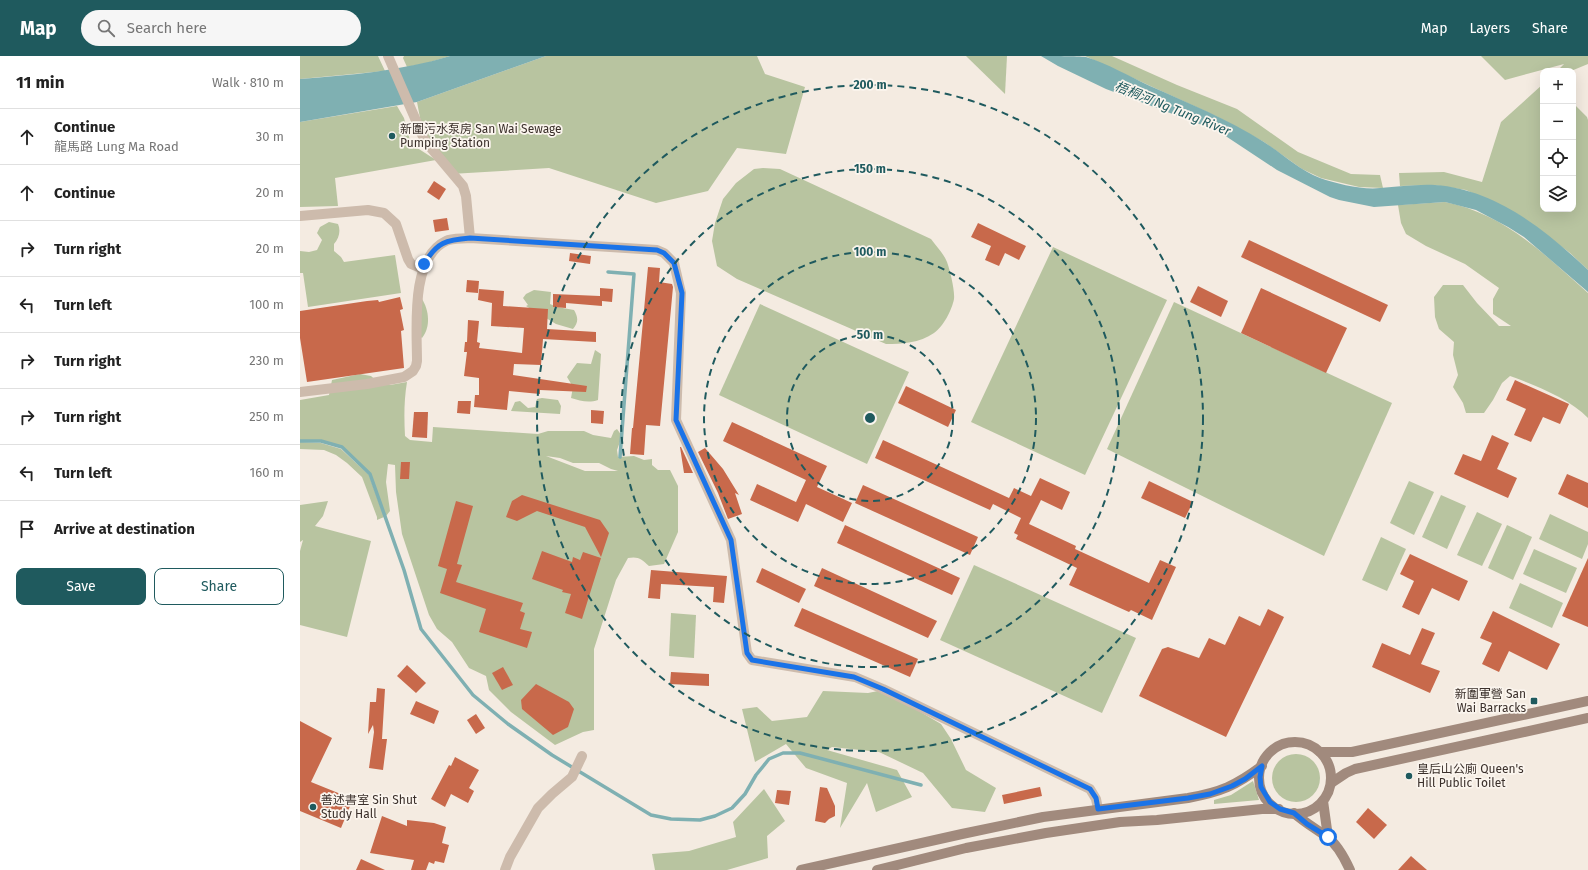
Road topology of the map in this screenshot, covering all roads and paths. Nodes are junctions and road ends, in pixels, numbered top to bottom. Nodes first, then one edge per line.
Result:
1 (388, 56) edge
2 (300, 216) edge
3 (470, 238) junction
4 (423, 269) junction
5 (300, 392) edge
6 (1588, 701) edge
7 (1588, 718) edge
8 (1320, 752) junction
9 (582, 756) dead end
10 (1262, 766) junction
11 (1331, 783) junction
12 (1323, 801) junction
13 (1098, 809) junction
14 (1280, 809) junction
15 (1294, 813) junction
16 (1328, 837) junction
17 (505, 870) edge
18 (801, 870) edge
19 (877, 870) edge
20 (1350, 870) edge

1 - 3 street
2 - 4 street
3 - 4 street
3 - 13 street
4 - 5 street
6 - 8 main road
7 - 11 main road
8 - 10 main road
8 - 11 main road
9 - 17 street
10 - 13 main road
10 - 14 main road
11 - 12 main road
12 - 15 main road
12 - 16 main road
13 - 18 main road
14 - 15 main road
14 - 19 main road
15 - 16 main road
16 - 20 main road

